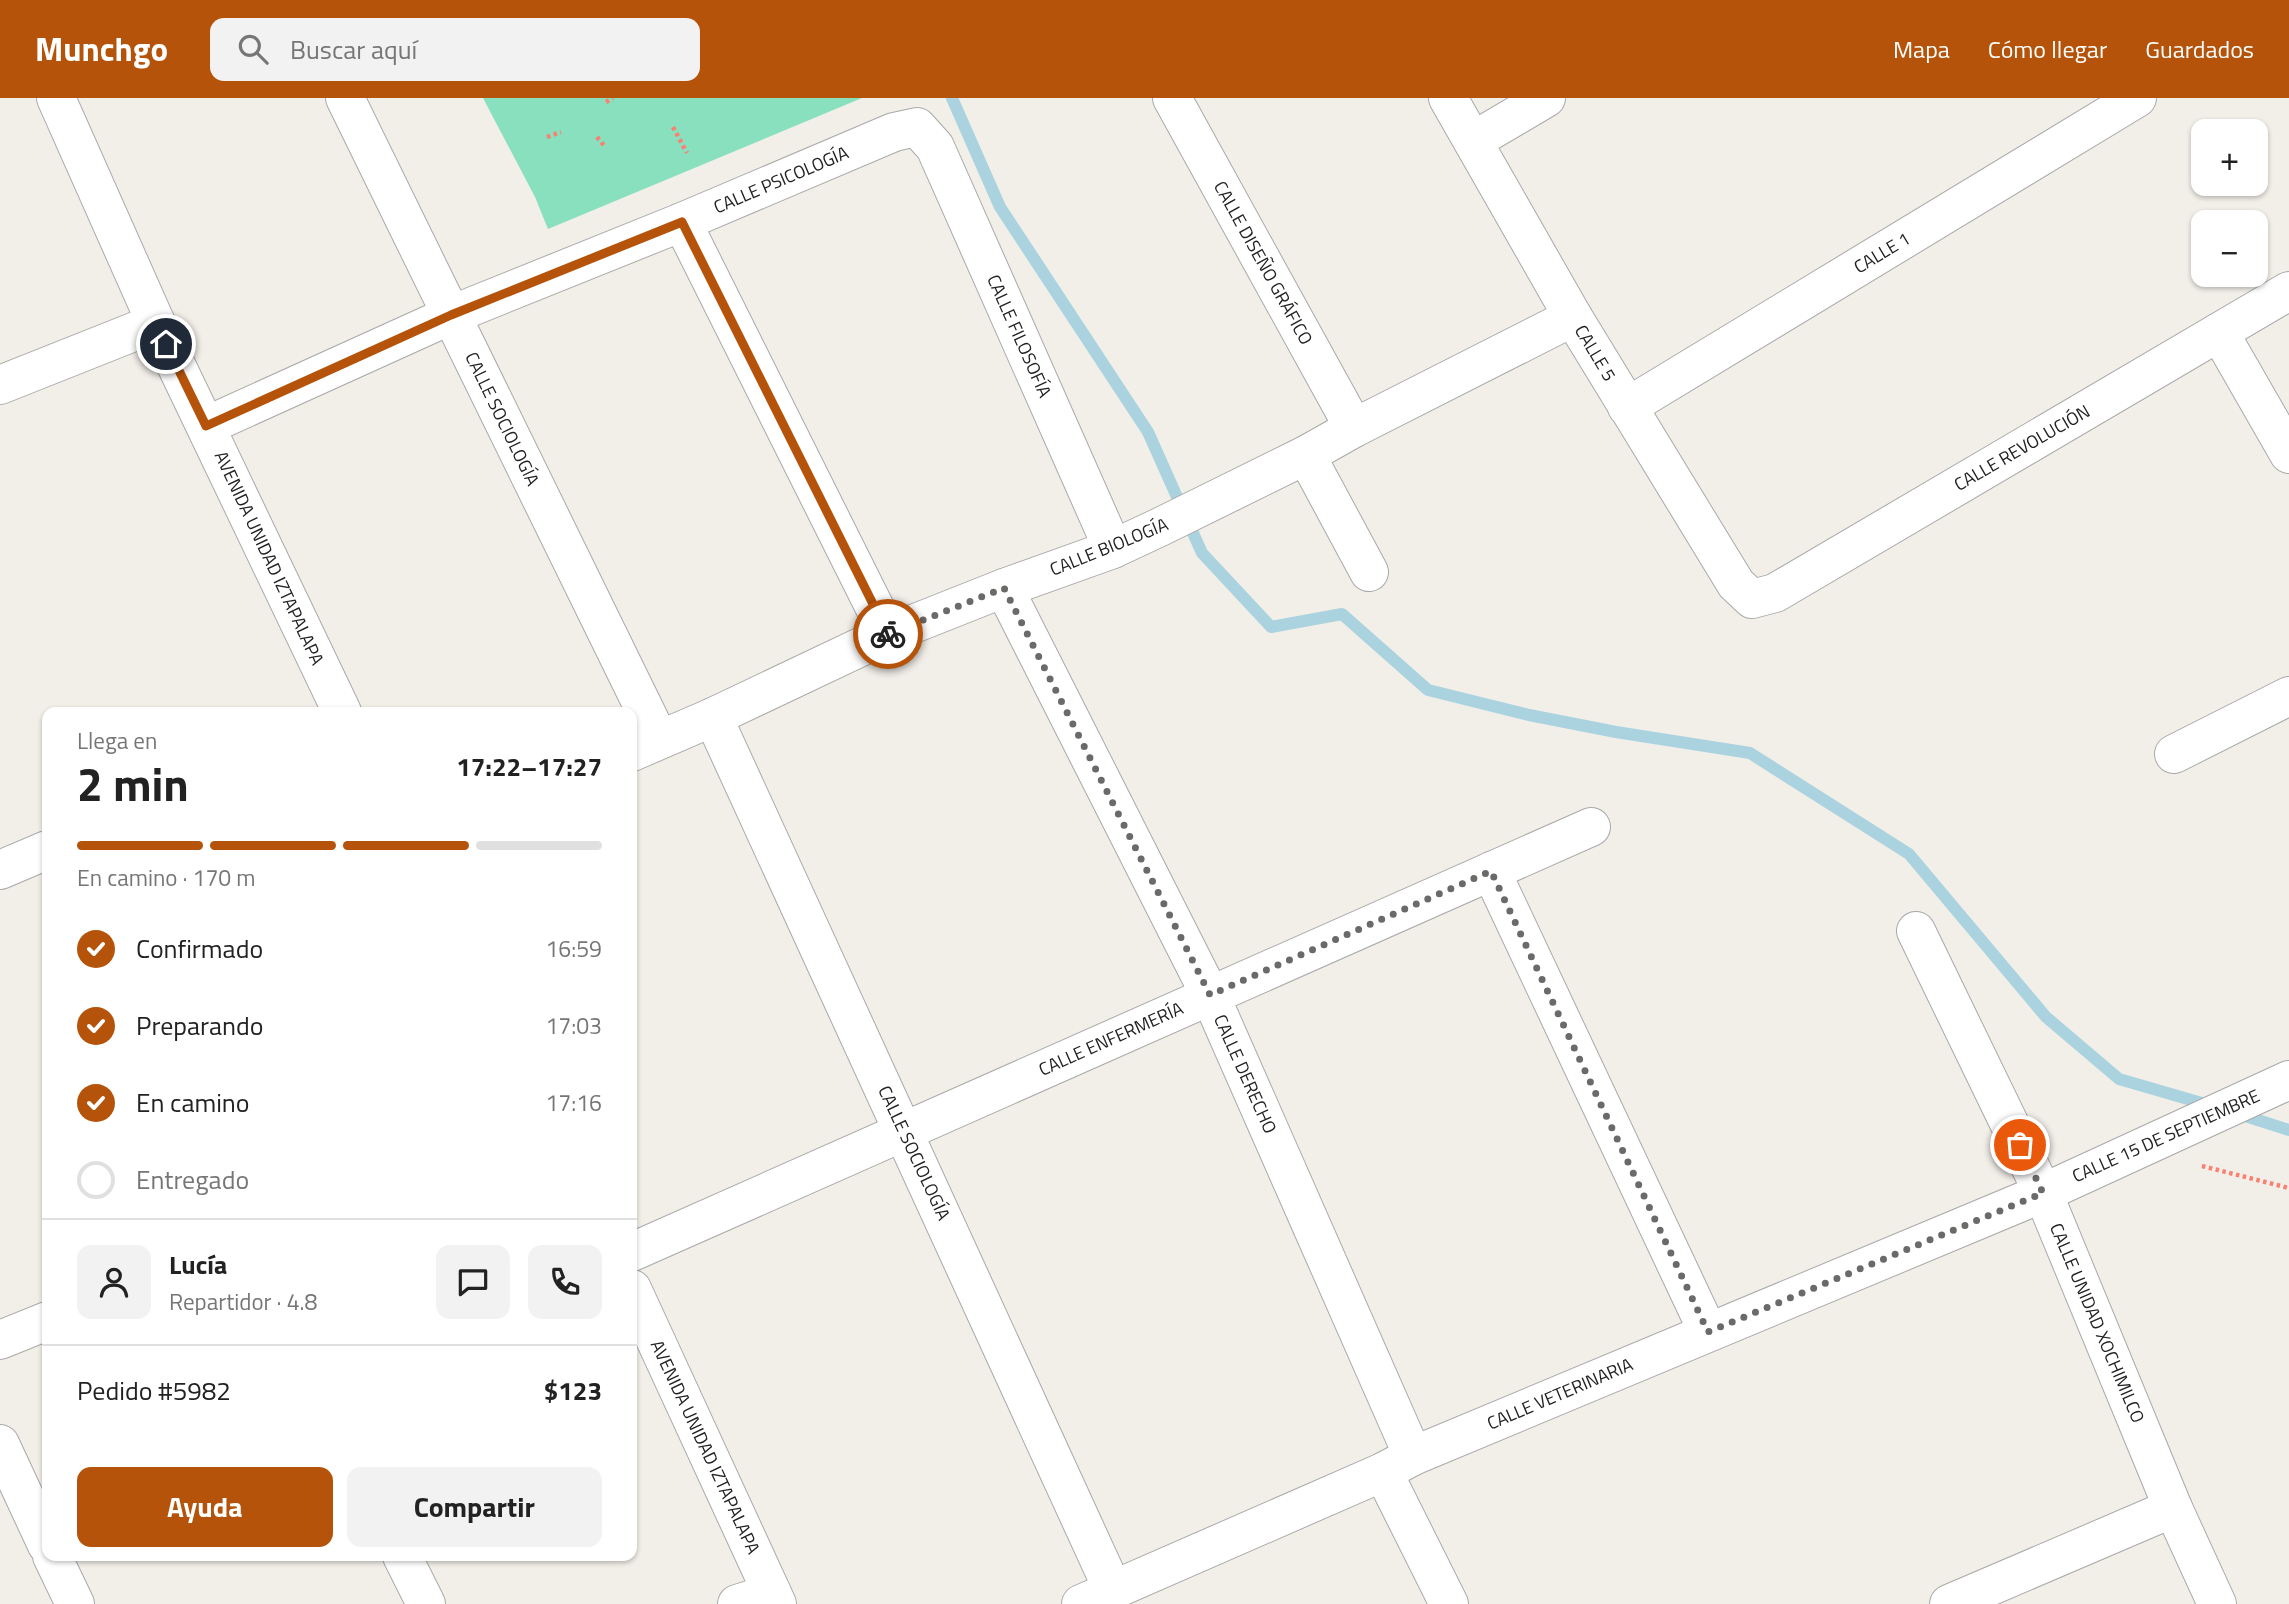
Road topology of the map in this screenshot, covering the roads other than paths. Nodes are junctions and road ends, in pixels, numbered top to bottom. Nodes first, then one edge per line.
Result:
1 (56, 98) edge
2 (345, 98) edge
3 (1448, 98) edge
4 (1546, 98) edge
5 (2137, 98) edge
6 (1179, 100) edge
7 (917, 127) joint
8 (1472, 141) junction
9 (682, 222) junction
10 (2289, 291) edge
11 (451, 315) junction
12 (1573, 317) junction
13 (156, 323) junction
14 (2219, 332) junction
15 (0, 385) edge
16 (1627, 407) junction
17 (206, 426) junction
18 (1354, 428) junction
19 (2289, 454) edge
20 (1306, 455) junction
21 (1113, 549) junction
22 (1369, 572) dead end
23 (1004, 588) junction
24 (1752, 599) joint
25 (888, 634) junction
26 (2289, 696) edge
27 (340, 707) edge
28 (628, 707) edge
29 (713, 717) junction
30 (637, 727) edge
31 (645, 745) edge
32 (2174, 754) dead end
33 (1591, 827) dead end
34 (42, 852) edge
35 (2, 864) edge
36 (1491, 871) junction
37 (1916, 931) dead end
38 (1210, 995) junction
39 (2289, 1080) edge
40 (904, 1132) junction
41 (2043, 1193) junction
42 (637, 1250) edge
43 (637, 1301) edge
44 (42, 1323) edge
45 (1708, 1332) junction
46 (0, 1340) edge
47 (0, 1444) edge
48 (1398, 1464) junction
49 (2173, 1508) junction
50 (42, 1534) edge
51 (54, 1561) edge
52 (404, 1561) edge
53 (1097, 1597) edge
54 (762, 1600) edge
55 (75, 1604) edge
56 (426, 1604) edge
57 (1449, 1604) edge
58 (1949, 1604) edge
59 (2217, 1604) edge

1 - 13 street, AVENIDA UNIDAD IZTAPALAPA
2 - 11 street, CALLE SOCIOLOGÍA
3 - 8 street, CALLE 5
4 - 8 street
5 - 16 street, CALLE 1
6 - 18 street, CALLE DISEÑO GRÁFICO
7 - 9 street, CALLE PSICOLOGÍA
7 - 21 street, CALLE FILOSOFÍA
8 - 12 street, CALLE 5
9 - 11 street, CALLE PSICOLOGÍA
9 - 25 street
10 - 14 street, CALLE REVOLUCIÓN
11 - 17 street, CALLE PSICOLOGÍA
11 - 28 street, CALLE SOCIOLOGÍA
12 - 16 street, CALLE 5
12 - 18 street, CALLE BIOLOGÍA
13 - 15 street
13 - 17 street, AVENIDA UNIDAD IZTAPALAPA
14 - 19 street
14 - 24 street, CALLE REVOLUCIÓN
16 - 24 street, CALLE 5
17 - 27 street, AVENIDA UNIDAD IZTAPALAPA
18 - 20 street, CALLE BIOLOGÍA
20 - 21 street, CALLE BIOLOGÍA
20 - 22 street
21 - 23 street, CALLE BIOLOGÍA
23 - 25 street, CALLE BIOLOGÍA
23 - 38 street, CALLE DERECHO
25 - 29 street, CALLE BIOLOGÍA
26 - 32 street
29 - 31 street, CALLE BIOLOGÍA
29 - 40 street, CALLE SOCIOLOGÍA
30 - 31 street, CALLE SOCIOLOGÍA
33 - 36 street, CALLE ENFERMERÍA
34 - 35 street
36 - 38 street, CALLE ENFERMERÍA
36 - 45 street
37 - 41 street, CALLE UNIDAD XOCHIMILCO
38 - 40 street, CALLE ENFERMERÍA
38 - 48 street, CALLE DERECHO
39 - 41 street, CALLE 15 DE SEPTIEMBRE
40 - 42 street, CALLE ENFERMERÍA
40 - 53 street, CALLE SOCIOLOGÍA
41 - 45 street, CALLE VETERINARIA
41 - 49 street, CALLE UNIDAD XOCHIMILCO
43 - 54 street, AVENIDA UNIDAD IZTAPALAPA
44 - 46 street
45 - 48 street, CALLE VETERINARIA
47 - 50 street
48 - 53 street, CALLE VETERINARIA
48 - 57 street, CALLE DERECHO
49 - 58 street
49 - 59 street, CALLE UNIDAD XOCHIMILCO
51 - 55 street
52 - 56 street

